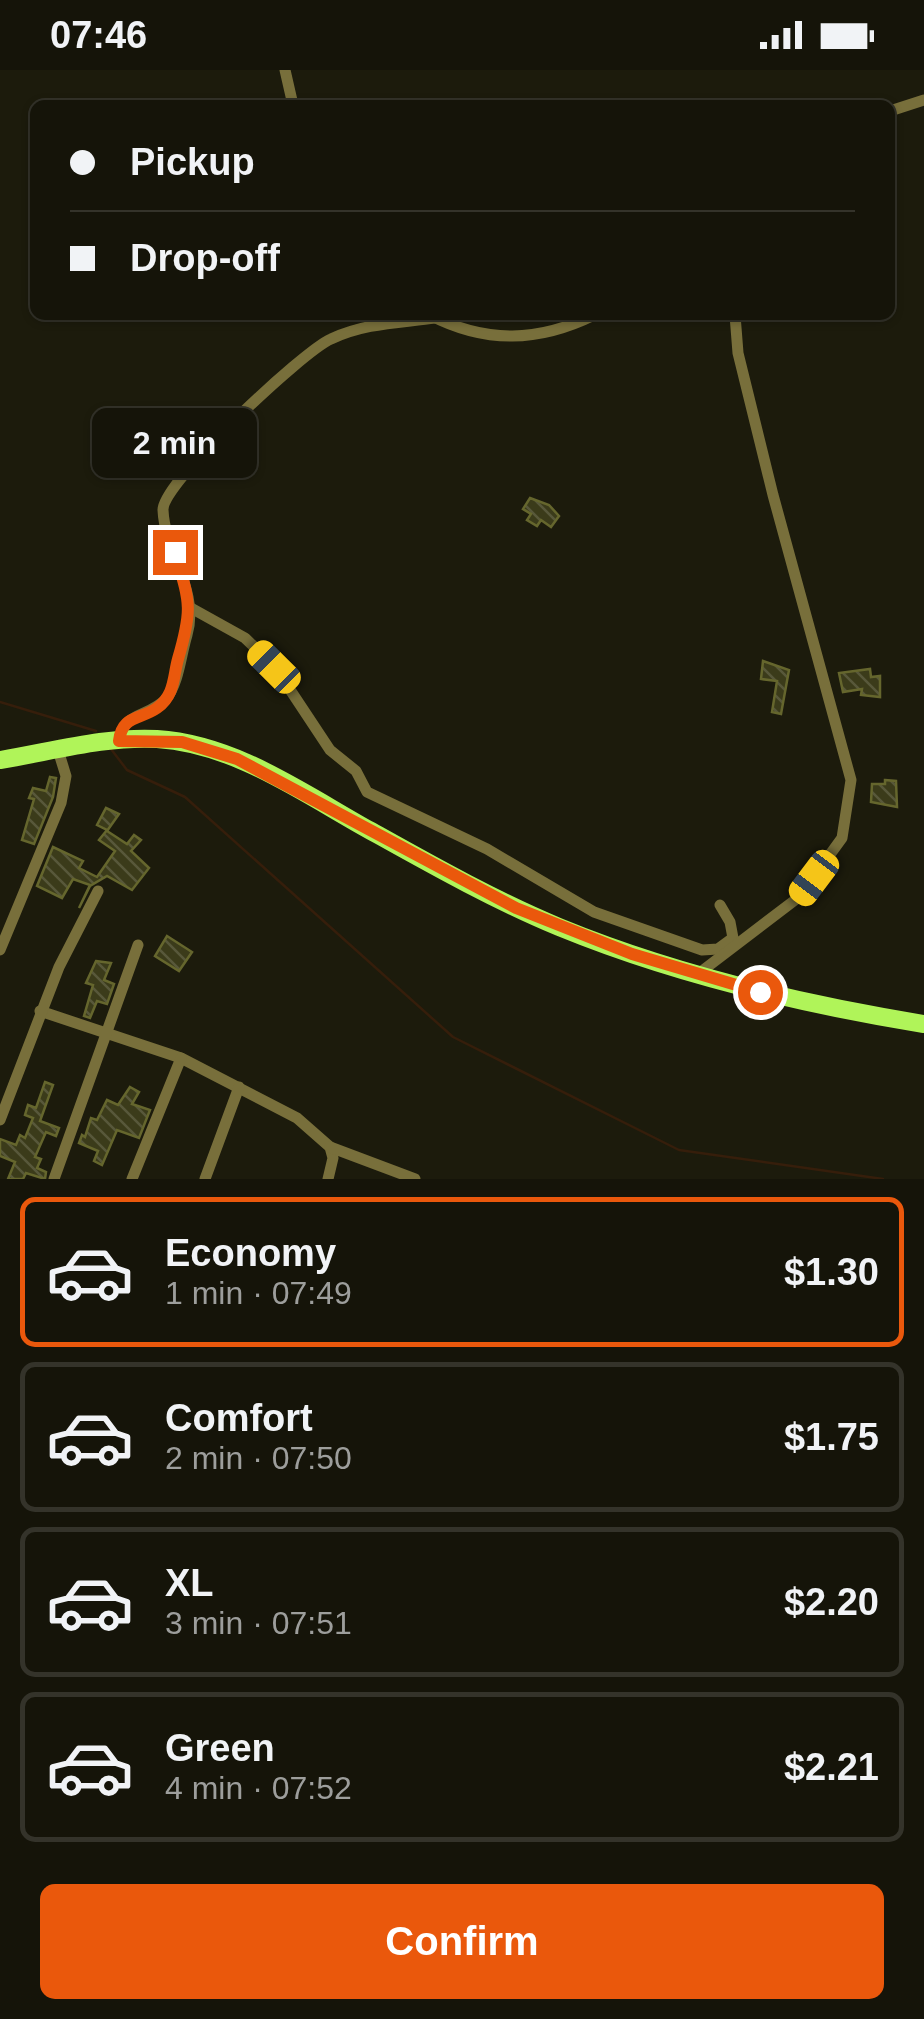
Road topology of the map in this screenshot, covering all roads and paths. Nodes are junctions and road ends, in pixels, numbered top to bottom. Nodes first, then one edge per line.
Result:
1 (285, 70) edge
2 (293, 100) edge
3 (924, 100) edge
4 (895, 109) edge
5 (408, 320) edge
6 (441, 320) edge
7 (582, 320) edge
8 (735, 320) edge
9 (191, 608) junction
10 (119, 741) junction
11 (58, 750) junction
12 (0, 760) edge
13 (98, 892) dead end
14 (720, 905) dead end
15 (138, 946) dead end
16 (0, 950) edge
17 (698, 974) junction
18 (40, 1011) junction
19 (924, 1024) edge
20 (105, 1034) junction
21 (181, 1058) junction
22 (239, 1087) junction
23 (0, 1120) edge
24 (330, 1148) junction
25 (54, 1179) edge
26 (132, 1179) edge
27 (205, 1179) edge
28 (328, 1179) edge
29 (415, 1179) edge

1 - 2 street
3 - 4 street
5 - 9 street
6 - 7 street
8 - 17 street
9 - 10 street
9 - 14 street
10 - 11 main road
10 - 17 main road
11 - 12 main road
11 - 16 street
13 - 18 street
15 - 20 street
17 - 19 main road
18 - 20 street
18 - 23 street
20 - 21 street
20 - 25 street
21 - 22 street
21 - 26 street
22 - 24 street
22 - 27 street
24 - 28 street
24 - 29 street

